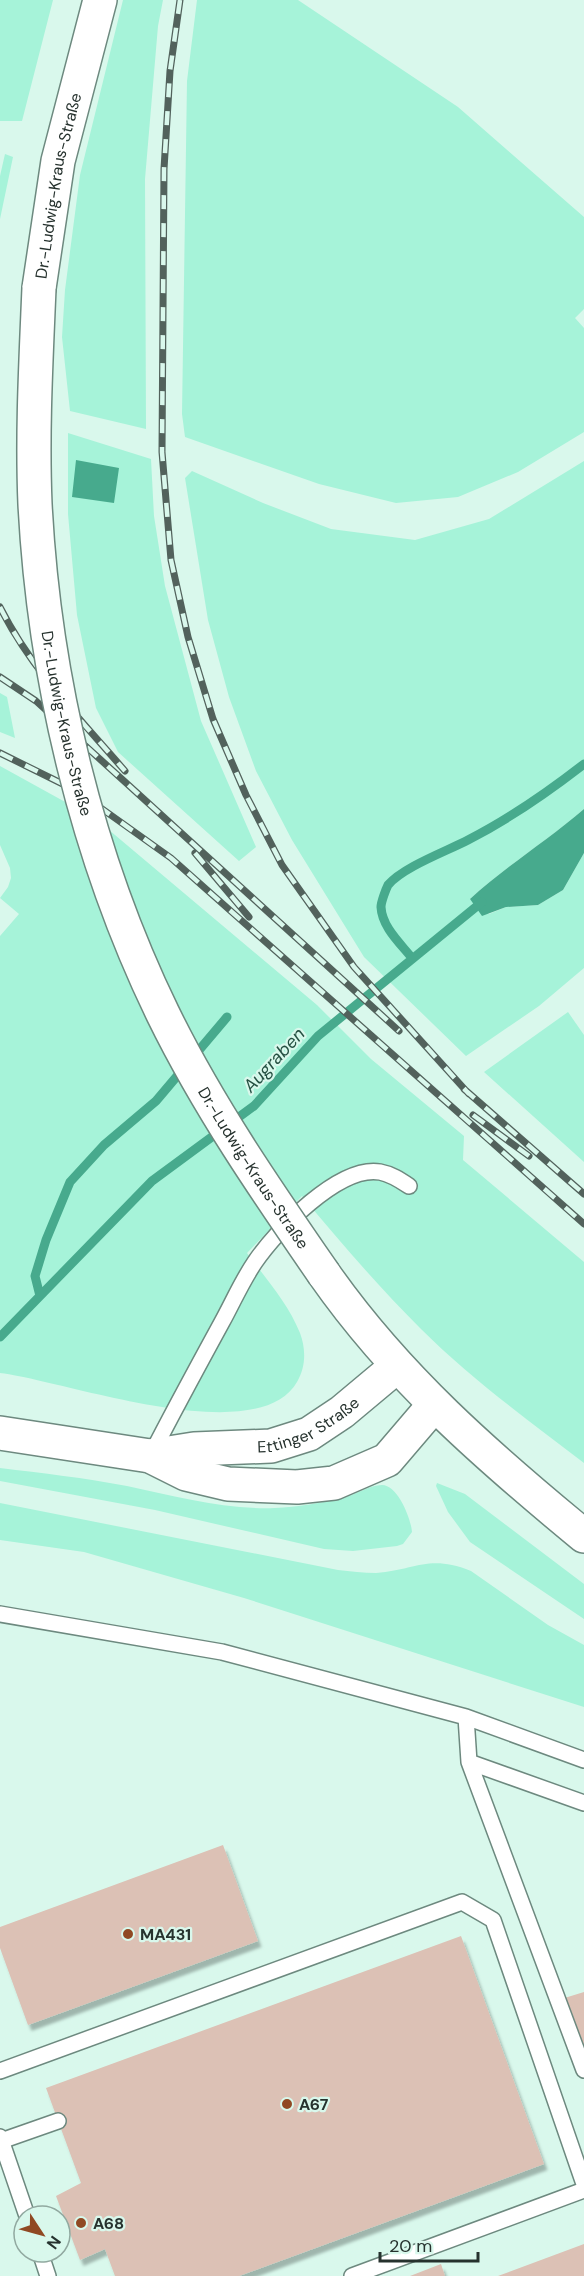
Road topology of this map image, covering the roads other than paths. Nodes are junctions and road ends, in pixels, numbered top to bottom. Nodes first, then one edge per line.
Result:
1 (100, 0) edge
2 (408, 1186) dead end
3 (397, 1366) junction
4 (434, 1405) junction
5 (0, 1433) edge
6 (150, 1456) junction
7 (584, 1536) edge
8 (0, 1614) edge
9 (466, 1717) junction
10 (584, 1760) edge
11 (469, 1762) junction
12 (584, 1803) edge
13 (584, 2070) edge
14 (0, 2071) edge
15 (58, 2121) dead end
16 (1, 2139) edge
17 (584, 2184) edge
18 (584, 2190) edge
19 (23, 2204) edge
20 (352, 2276) edge

1 - 3 main road, Dr.-Ludwig-Kraus-Straße, bridge
2 - 6 lane
3 - 4 main road
3 - 6 main road, Ettinger Straße
4 - 6 main road, Ettinger Straße
4 - 7 main road
5 - 6 main road, Ettinger Straße
8 - 9 lane
9 - 10 lane
9 - 11 lane
11 - 12 lane
11 - 13 lane
14 - 17 lane
15 - 16 lane
16 - 19 lane
18 - 20 lane

